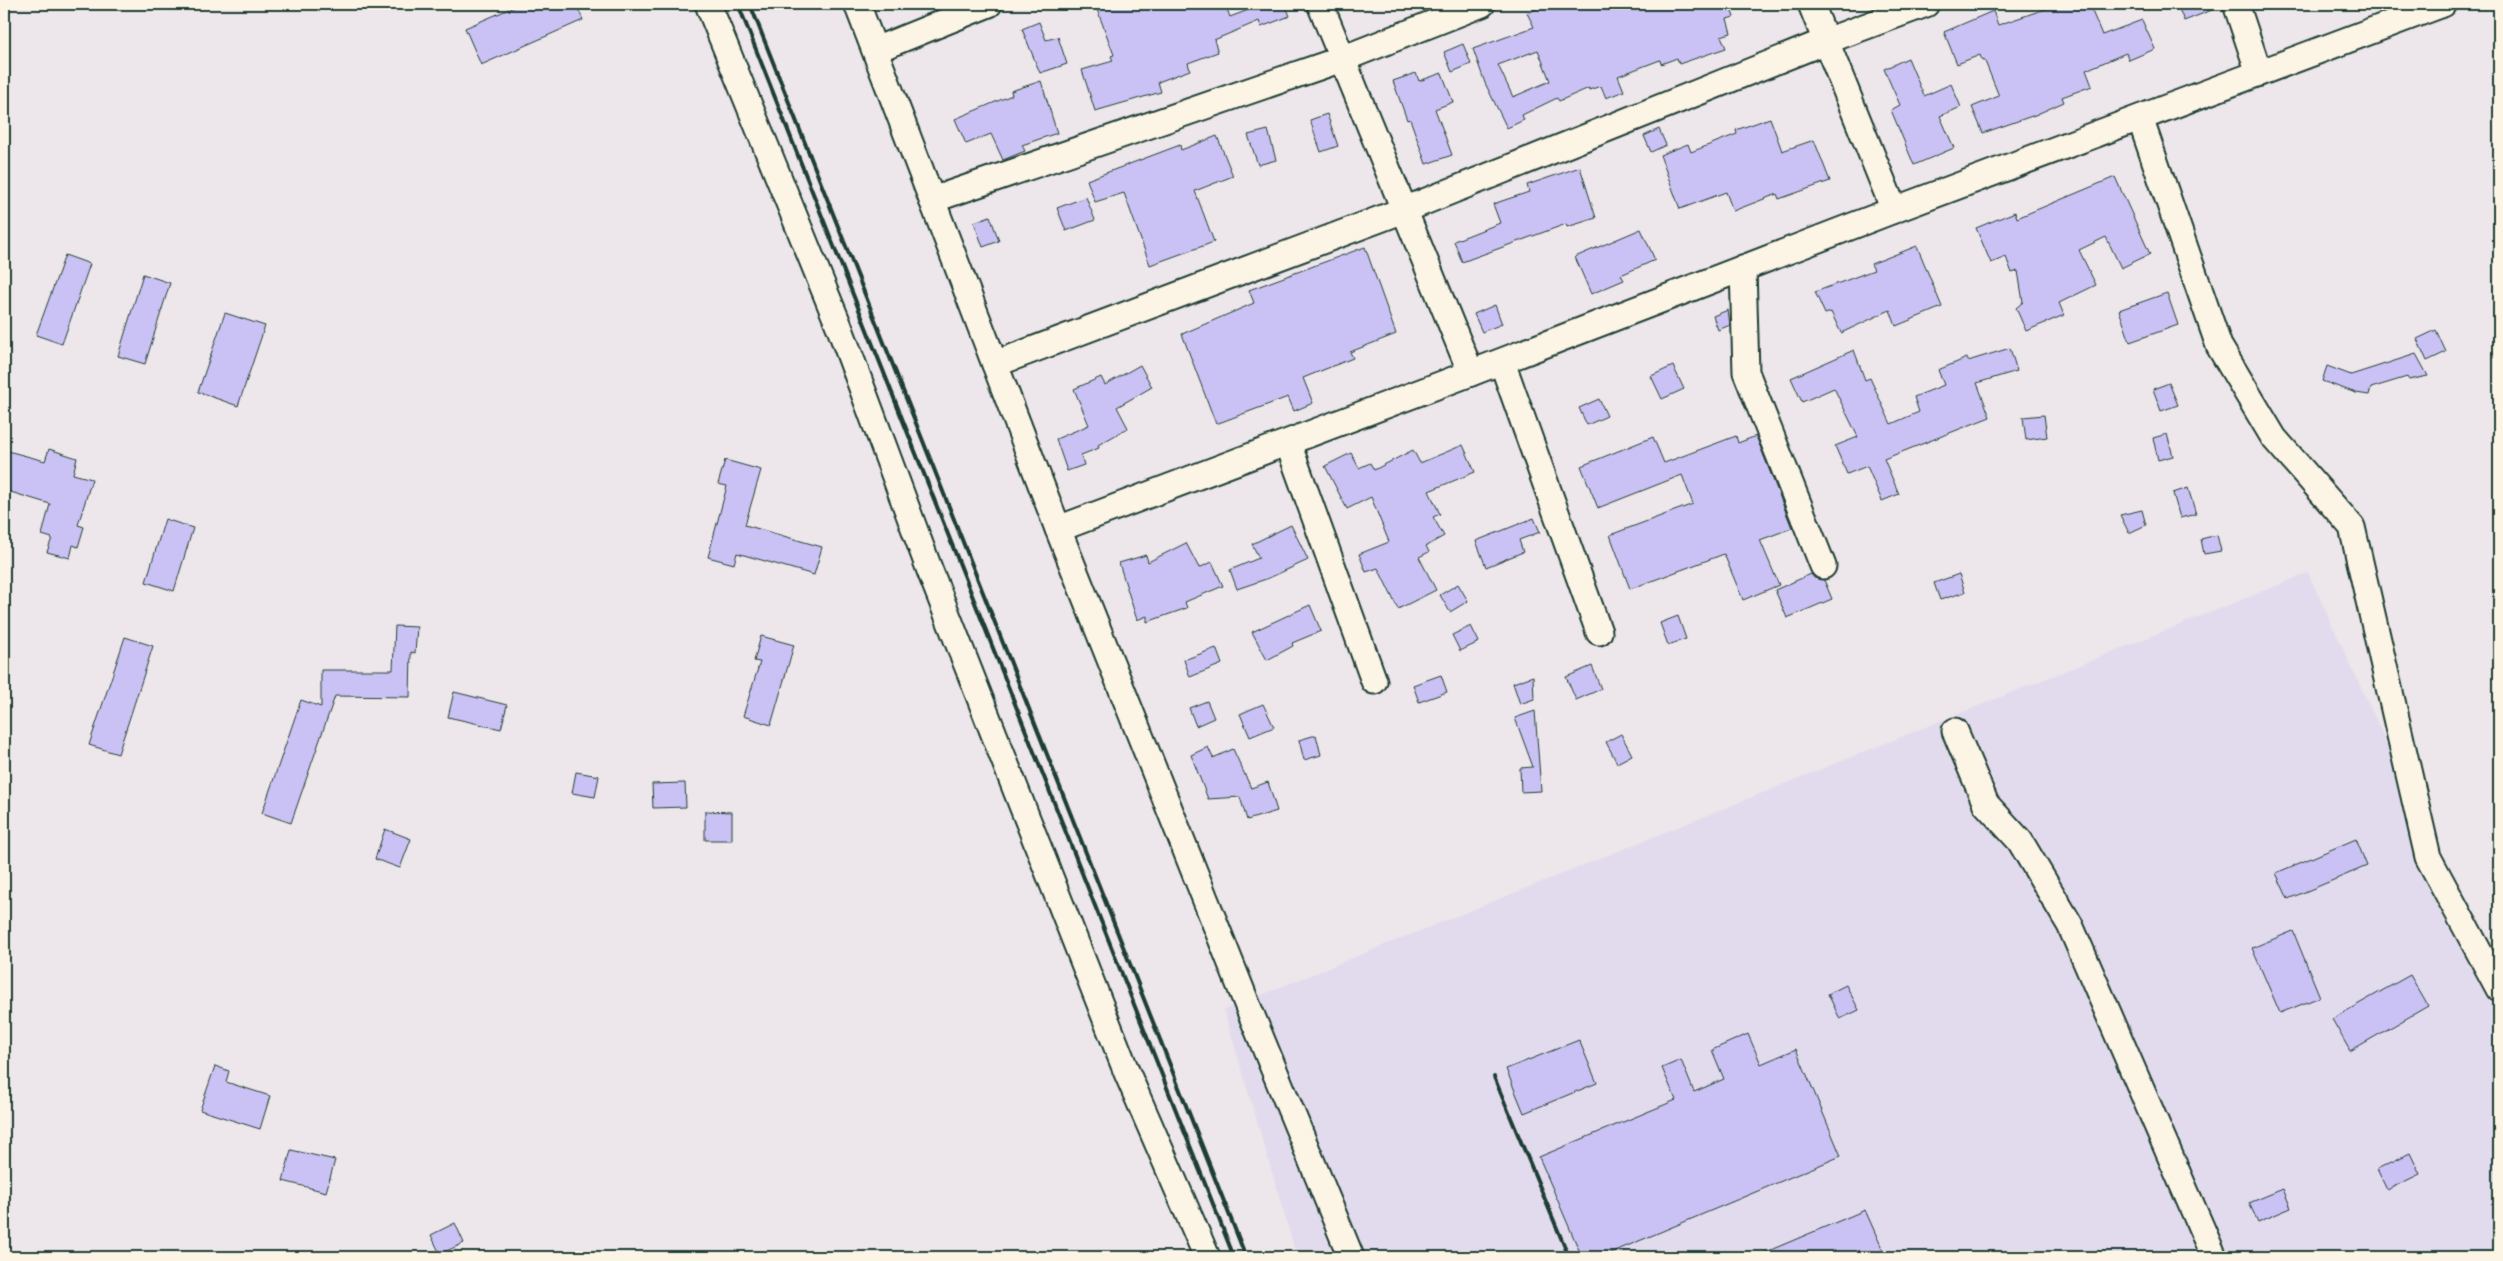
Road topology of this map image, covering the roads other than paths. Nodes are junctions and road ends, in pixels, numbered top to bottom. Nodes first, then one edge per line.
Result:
1 (708, 4) edge
2 (857, 4) edge
3 (990, 4) edge
4 (1320, 4) edge
5 (1482, 4) edge
6 (1811, 4) edge
7 (1926, 4) edge
8 (2236, 4) edge
9 (2443, 4) edge
10 (1826, 41) junction
11 (875, 50) junction
12 (1342, 59) junction
13 (2259, 73) junction
14 (2140, 118) junction
15 (932, 200) junction
16 (1404, 210) junction
17 (1894, 210) junction
18 (1743, 268) junction
19 (1502, 362) junction
20 (995, 364) junction
21 (1471, 373) junction
22 (1288, 443) junction
23 (1058, 529) junction
24 (1823, 566) dead end
25 (1599, 632) dead end
26 (1374, 681) dead end
27 (1956, 731) dead end
28 (2499, 989) edge
29 (1206, 1257) edge
30 (1351, 1257) edge
31 (2214, 1257) edge

1 - 29 street
2 - 11 street
3 - 11 street
4 - 12 street
5 - 12 street
6 - 10 street
7 - 10 street
8 - 13 street
9 - 13 street
10 - 16 street
10 - 17 street
11 - 15 street
12 - 15 street
12 - 16 street
13 - 14 street
14 - 17 street
14 - 28 street
15 - 20 street
16 - 20 street
16 - 21 street
17 - 18 street
18 - 19 street
18 - 24 street
19 - 21 street
19 - 25 street
20 - 23 street
21 - 22 street
22 - 23 street
22 - 26 street
23 - 30 street
27 - 31 street

